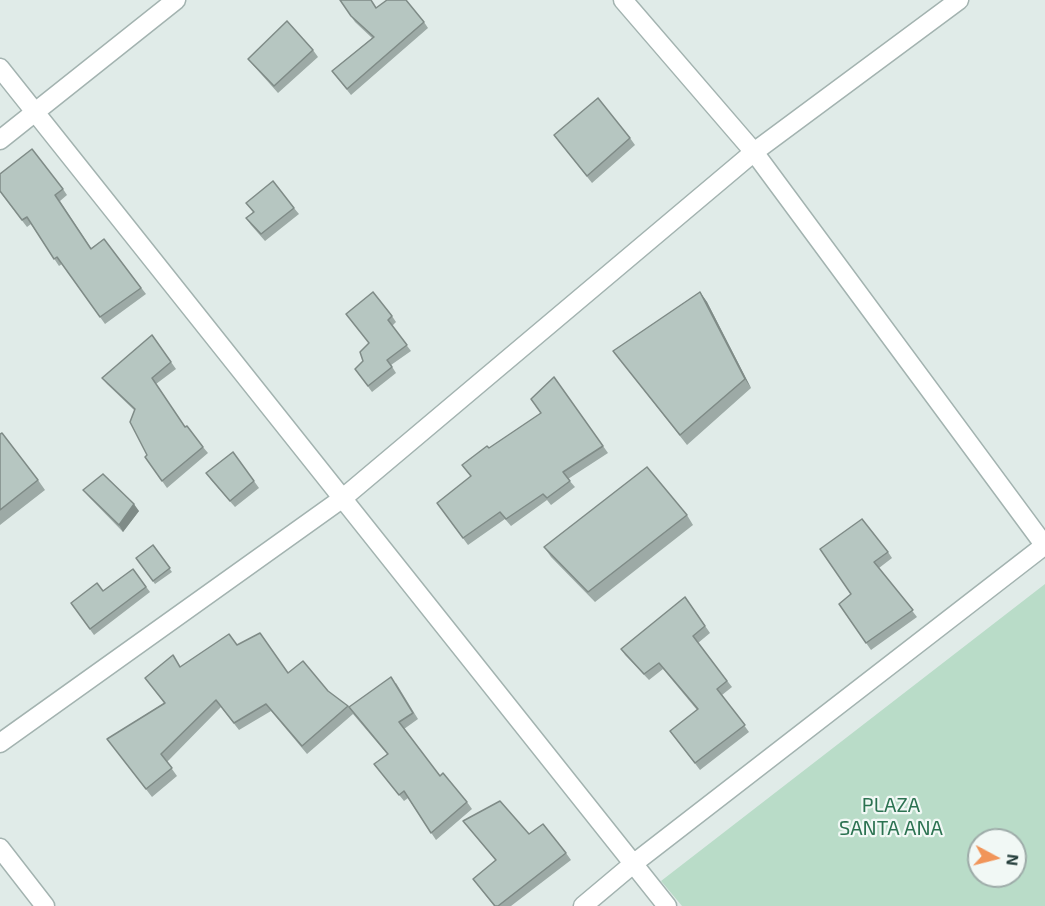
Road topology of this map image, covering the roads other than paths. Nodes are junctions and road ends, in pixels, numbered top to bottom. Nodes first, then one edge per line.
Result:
1 (176, 0) edge
2 (622, 0) edge
3 (959, 0) edge
4 (0, 68) edge
5 (35, 112) junction
6 (0, 140) edge
7 (754, 152) junction
8 (344, 498) junction
9 (1045, 545) edge
10 (0, 743) edge
11 (0, 848) edge
12 (633, 864) junction
13 (45, 906) edge
14 (583, 906) edge
15 (667, 906) edge

1 - 5 street
2 - 7 street
3 - 7 street
4 - 5 street
5 - 6 street
5 - 8 street
7 - 8 street
7 - 9 street
8 - 10 street
8 - 12 street
9 - 12 street
11 - 13 street
12 - 14 street
12 - 15 street

